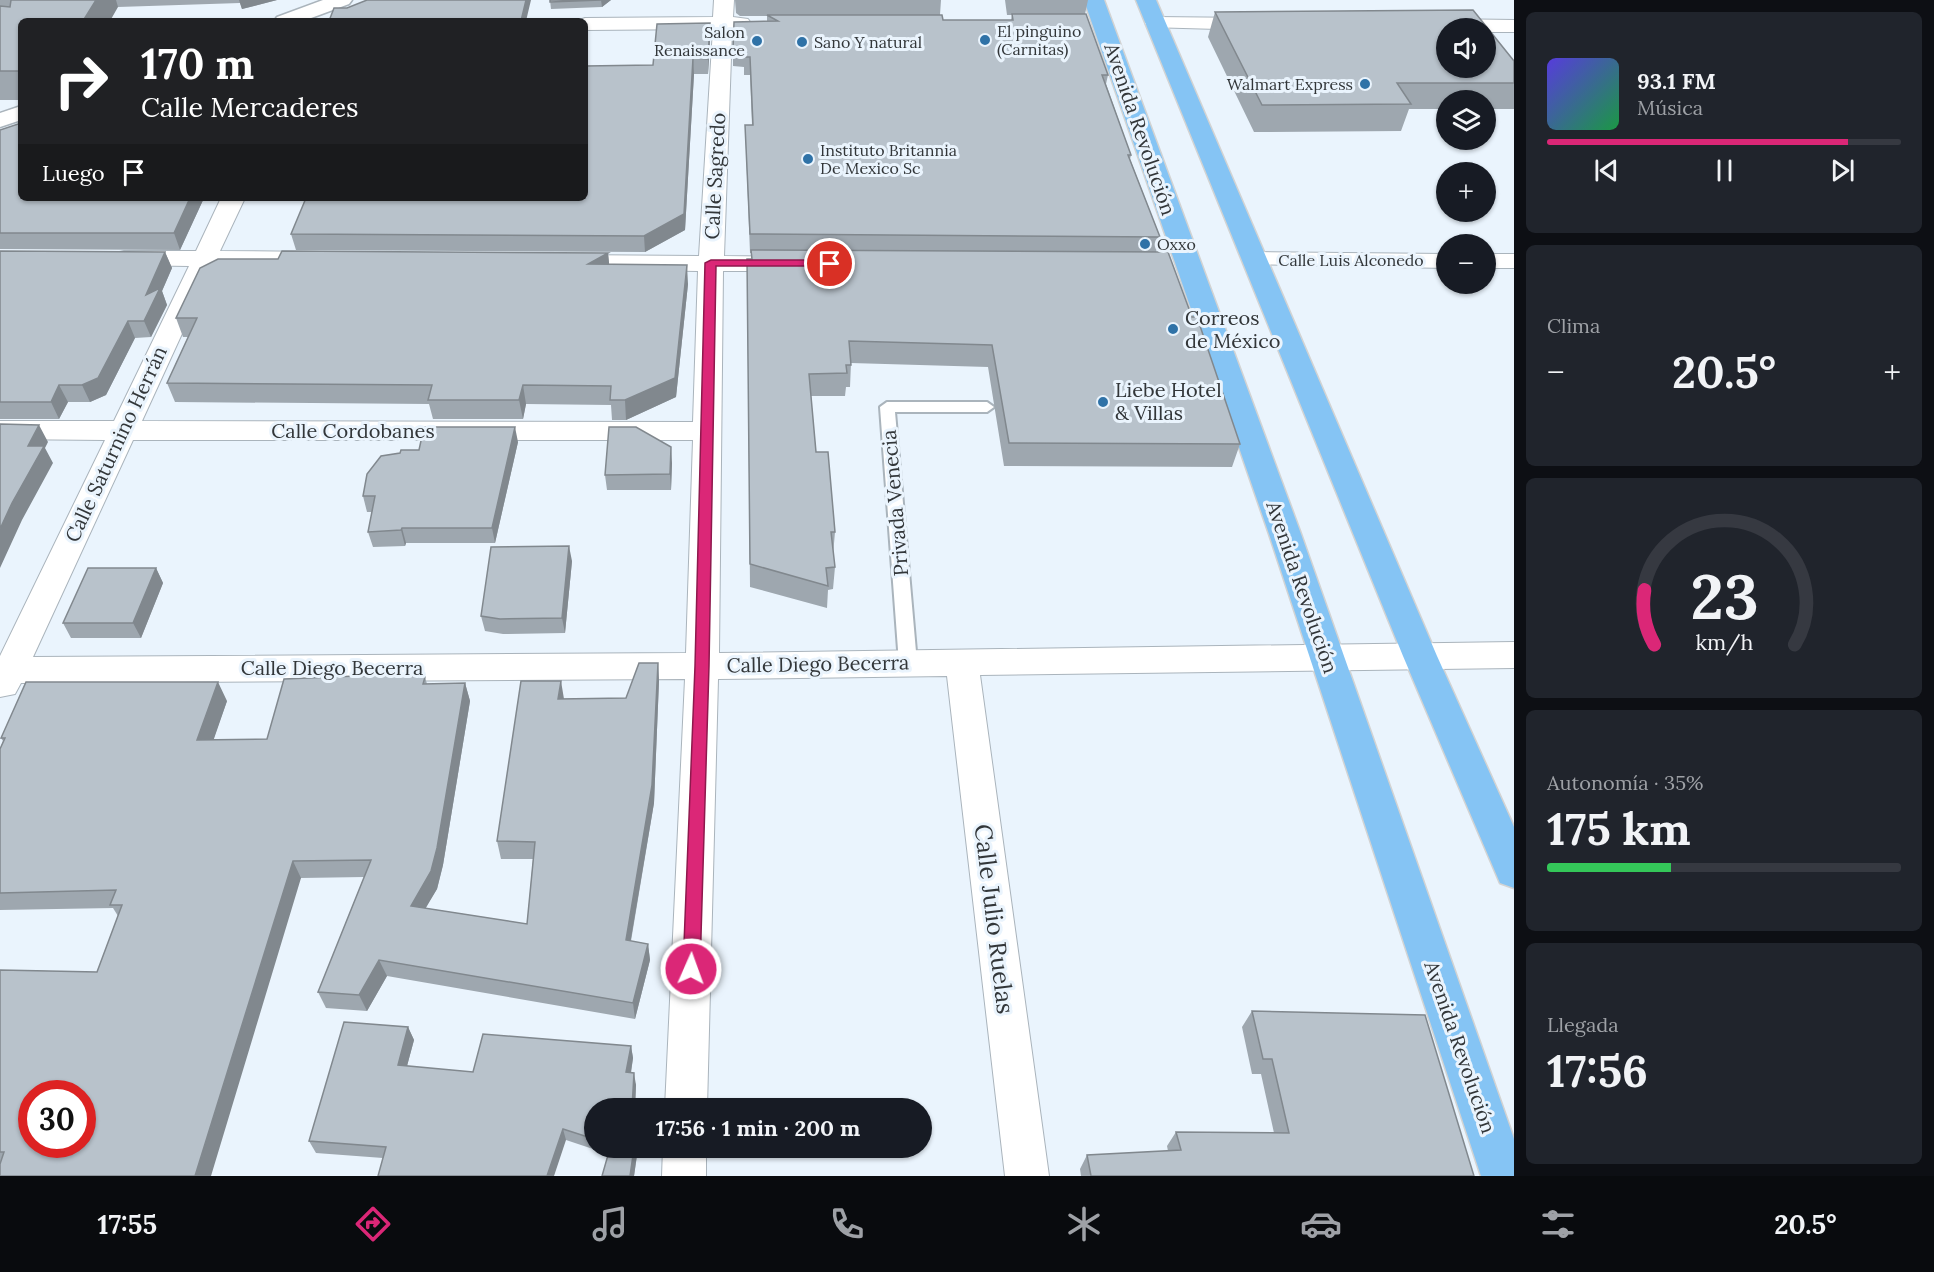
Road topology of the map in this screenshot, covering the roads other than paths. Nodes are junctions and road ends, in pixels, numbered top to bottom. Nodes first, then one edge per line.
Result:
1 (342, 0) edge
2 (693, 6) dead end
3 (364, 8) edge
4 (723, 11) edge
5 (1150, 12) edge
6 (1092, 15) edge
7 (292, 18) edge
8 (339, 18) edge
9 (758, 23) edge
10 (588, 24) edge
11 (1275, 24) edge
12 (1430, 25) edge
13 (1514, 26) edge
14 (18, 114) edge
15 (0, 120) edge
16 (18, 133) edge
17 (0, 140) edge
18 (233, 201) edge
19 (103, 258) edge
20 (205, 258) junction
21 (346, 259) edge
22 (1255, 259) junction
23 (546, 261) edge
24 (1436, 261) edge
25 (1496, 261) edge
26 (1514, 261) edge
27 (711, 263) junction
28 (818, 264) edge
29 (987, 407) dead end
30 (0, 430) edge
31 (706, 431) junction
32 (121, 432) junction
33 (1514, 655) edge
34 (1420, 656) junction
35 (1327, 657) junction
36 (962, 662) junction
37 (909, 663) junction
38 (702, 666) junction
39 (3, 677) edge
40 (1514, 871) edge
41 (686, 1098) edge
42 (685, 1158) edge
43 (684, 1176) edge
44 (1027, 1176) edge
45 (1504, 1176) edge

1 - 7 street
2 - 4 street
3 - 8 street
4 - 9 street
4 - 10 street
4 - 27 street, Calle Sagredo
5 - 11 street
5 - 22 main road
6 - 35 main road, Avenida Revolución
12 - 13 street
14 - 15 street
16 - 17 street
18 - 20 street, Calle Saturnino Herrán
19 - 20 street
20 - 21 street
20 - 32 street, Calle Saturnino Herrán
22 - 24 street, Calle Luis Alconedo
22 - 34 main road
23 - 27 street
25 - 26 street
27 - 28 street
27 - 31 street, Calle Sagredo
29 - 37 lane, Privada Venecia
30 - 32 street, Calle Cordobanes
31 - 32 street, Calle Cordobanes
31 - 38 street, Calle Sagredo
32 - 39 street, Calle Saturnino Herrán
33 - 34 street, Calle Diego Becerra
34 - 35 street, Calle Diego Becerra
34 - 40 main road
35 - 36 street, Calle Diego Becerra
35 - 45 main road, Avenida Revolución
36 - 37 street, Calle Diego Becerra
36 - 44 street, Calle Julio Ruelas
37 - 38 street, Calle Diego Becerra
38 - 39 street, Calle Diego Becerra
38 - 41 street, Calle Sagredo
42 - 43 street

